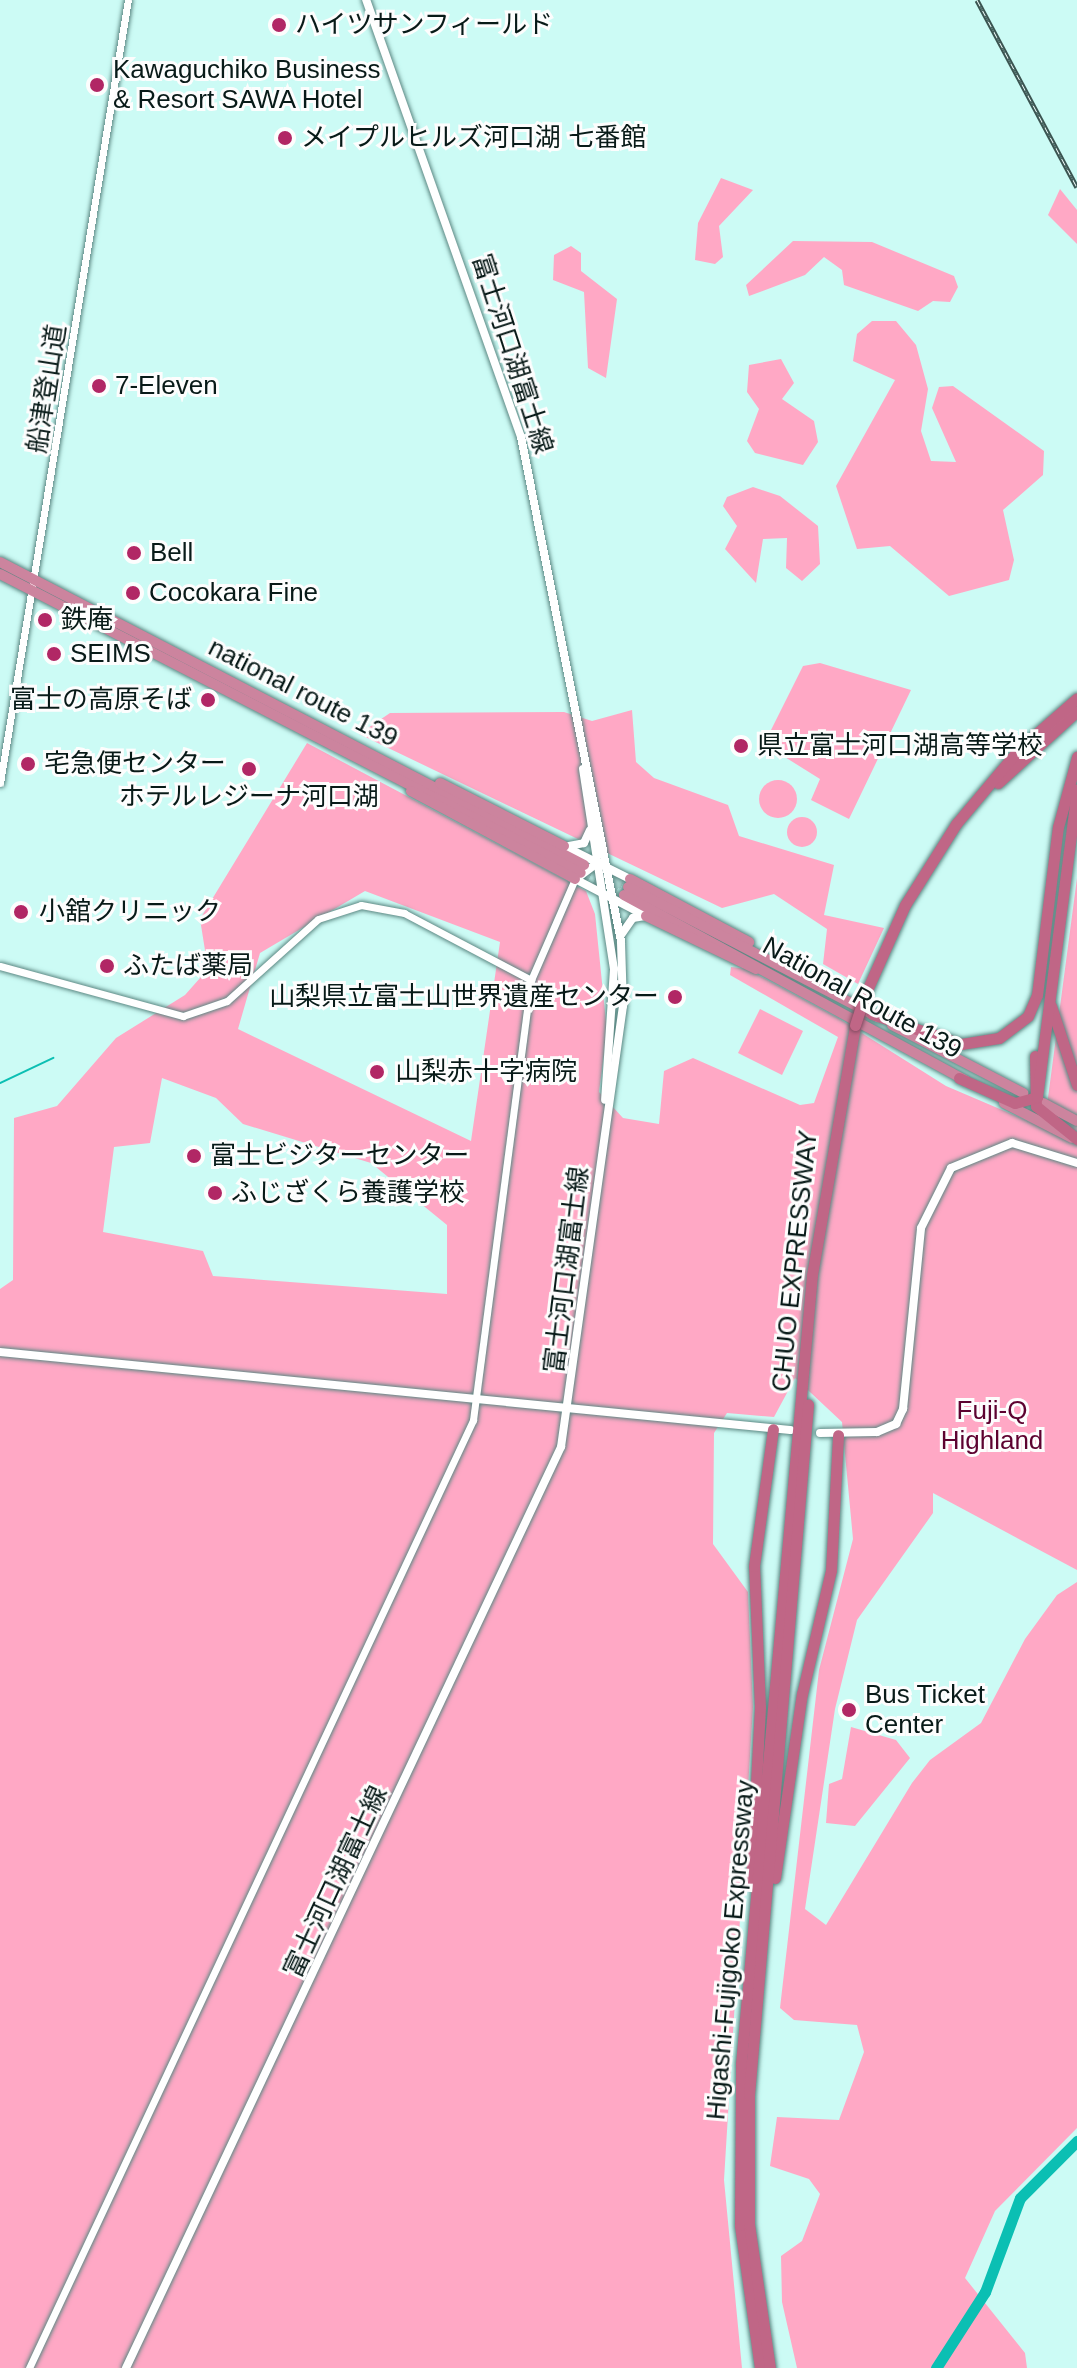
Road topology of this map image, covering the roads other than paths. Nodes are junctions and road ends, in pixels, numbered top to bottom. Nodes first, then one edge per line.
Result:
1 (128, 0) edge
2 (366, 0) edge
3 (0, 562) edge
4 (0, 574) edge
5 (37, 587) junction
6 (1077, 698) edge
7 (1077, 711) edge
8 (580, 732) junction
9 (1077, 757) edge
10 (394, 771) junction
11 (0, 783) edge
12 (1077, 790) edge
13 (590, 828) junction
14 (564, 846) junction
15 (597, 863) junction
16 (607, 868) junction
17 (580, 872) junction
18 (599, 877) junction
19 (610, 885) junction
20 (624, 890) junction
21 (602, 892) junction
22 (646, 916) junction
23 (620, 937) junction
24 (0, 966) edge
25 (784, 972) junction
26 (531, 980) junction
27 (1044, 982) junction
28 (866, 998) junction
29 (872, 1014) junction
30 (959, 1078) junction
31 (1077, 1085) edge
32 (1023, 1093) dead end
33 (1039, 1101) junction
34 (1077, 1121) edge
35 (603, 1136) junction
36 (1077, 1140) edge
37 (1077, 1163) edge
38 (0, 1352) edge
39 (477, 1400) junction
40 (570, 1409) junction
41 (773, 1429) junction
42 (790, 1430) dead end
43 (820, 1433) dead end
44 (838, 1435) junction
45 (796, 1535) junction
46 (765, 1904) junction
47 (749, 1971) junction
48 (29, 2368) edge
49 (126, 2368) edge
50 (760, 2368) edge
51 (770, 2368) edge

1 - 5 street, 船津登山道
2 - 8 main road, 富士河口湖富士線
3 - 5 highway, national route 139
4 - 5 highway, national route 139
5 - 10 highway, national route 139
5 - 11 street, 船津登山道
6 - 28 highway
7 - 28 highway
8 - 13 main road, 富士河口湖富士線
8 - 16 main road, 富士河口湖富士線
9 - 27 highway
10 - 14 highway
10 - 17 highway, national route 139
10 - 17 highway
12 - 27 highway
13 - 14 main road
13 - 15 main road, 富士河口湖富士線
14 - 15 main road
15 - 16 main road
15 - 17 main road
15 - 18 main road, 富士河口湖富士線
16 - 18 main road
16 - 19 main road, 富士河口湖富士線
16 - 20 main road
17 - 18 main road
17 - 21 main road
17 - 26 street
18 - 21 main road, 富士河口湖富士線
19 - 20 main road
19 - 20 main road, 富士河口湖富士線
19 - 21 main road
20 - 21 main road
20 - 22 main road
20 - 23 main road, 富士河口湖富士線
20 - 25 highway, National Route 139
20 - 25 highway
21 - 35 main road, 富士河口湖富士線
22 - 23 main road
22 - 25 highway
23 - 35 main road, 富士河口湖富士線
24 - 26 street
25 - 29 highway, National Route 139
25 - 30 highway, National Route 139
26 - 39 street
27 - 29 highway
27 - 31 highway
27 - 33 highway
28 - 45 highway, CHUO EXPRESSWAY, bridge
29 - 32 highway, National Route 139
30 - 33 highway
30 - 36 highway, National Route 139
33 - 34 highway
33 - 36 highway
35 - 40 main road, 富士河口湖富士線
37 - 44 main road
38 - 39 main road, 富士河口湖富士線
39 - 40 main road, 富士河口湖富士線
39 - 48 street
40 - 41 main road, 富士河口湖富士線
40 - 49 main road, 富士河口湖富士線
41 - 42 main road, 富士河口湖富士線
41 - 47 highway
43 - 44 main road
44 - 46 highway
45 - 46 highway, Higashi-Fujigoko Expressway
45 - 47 highway, Higashi-Fujigoko Expressway
46 - 51 highway, Higashi-Fujigoko Expressway
47 - 50 highway, Higashi-Fujigoko Expressway

